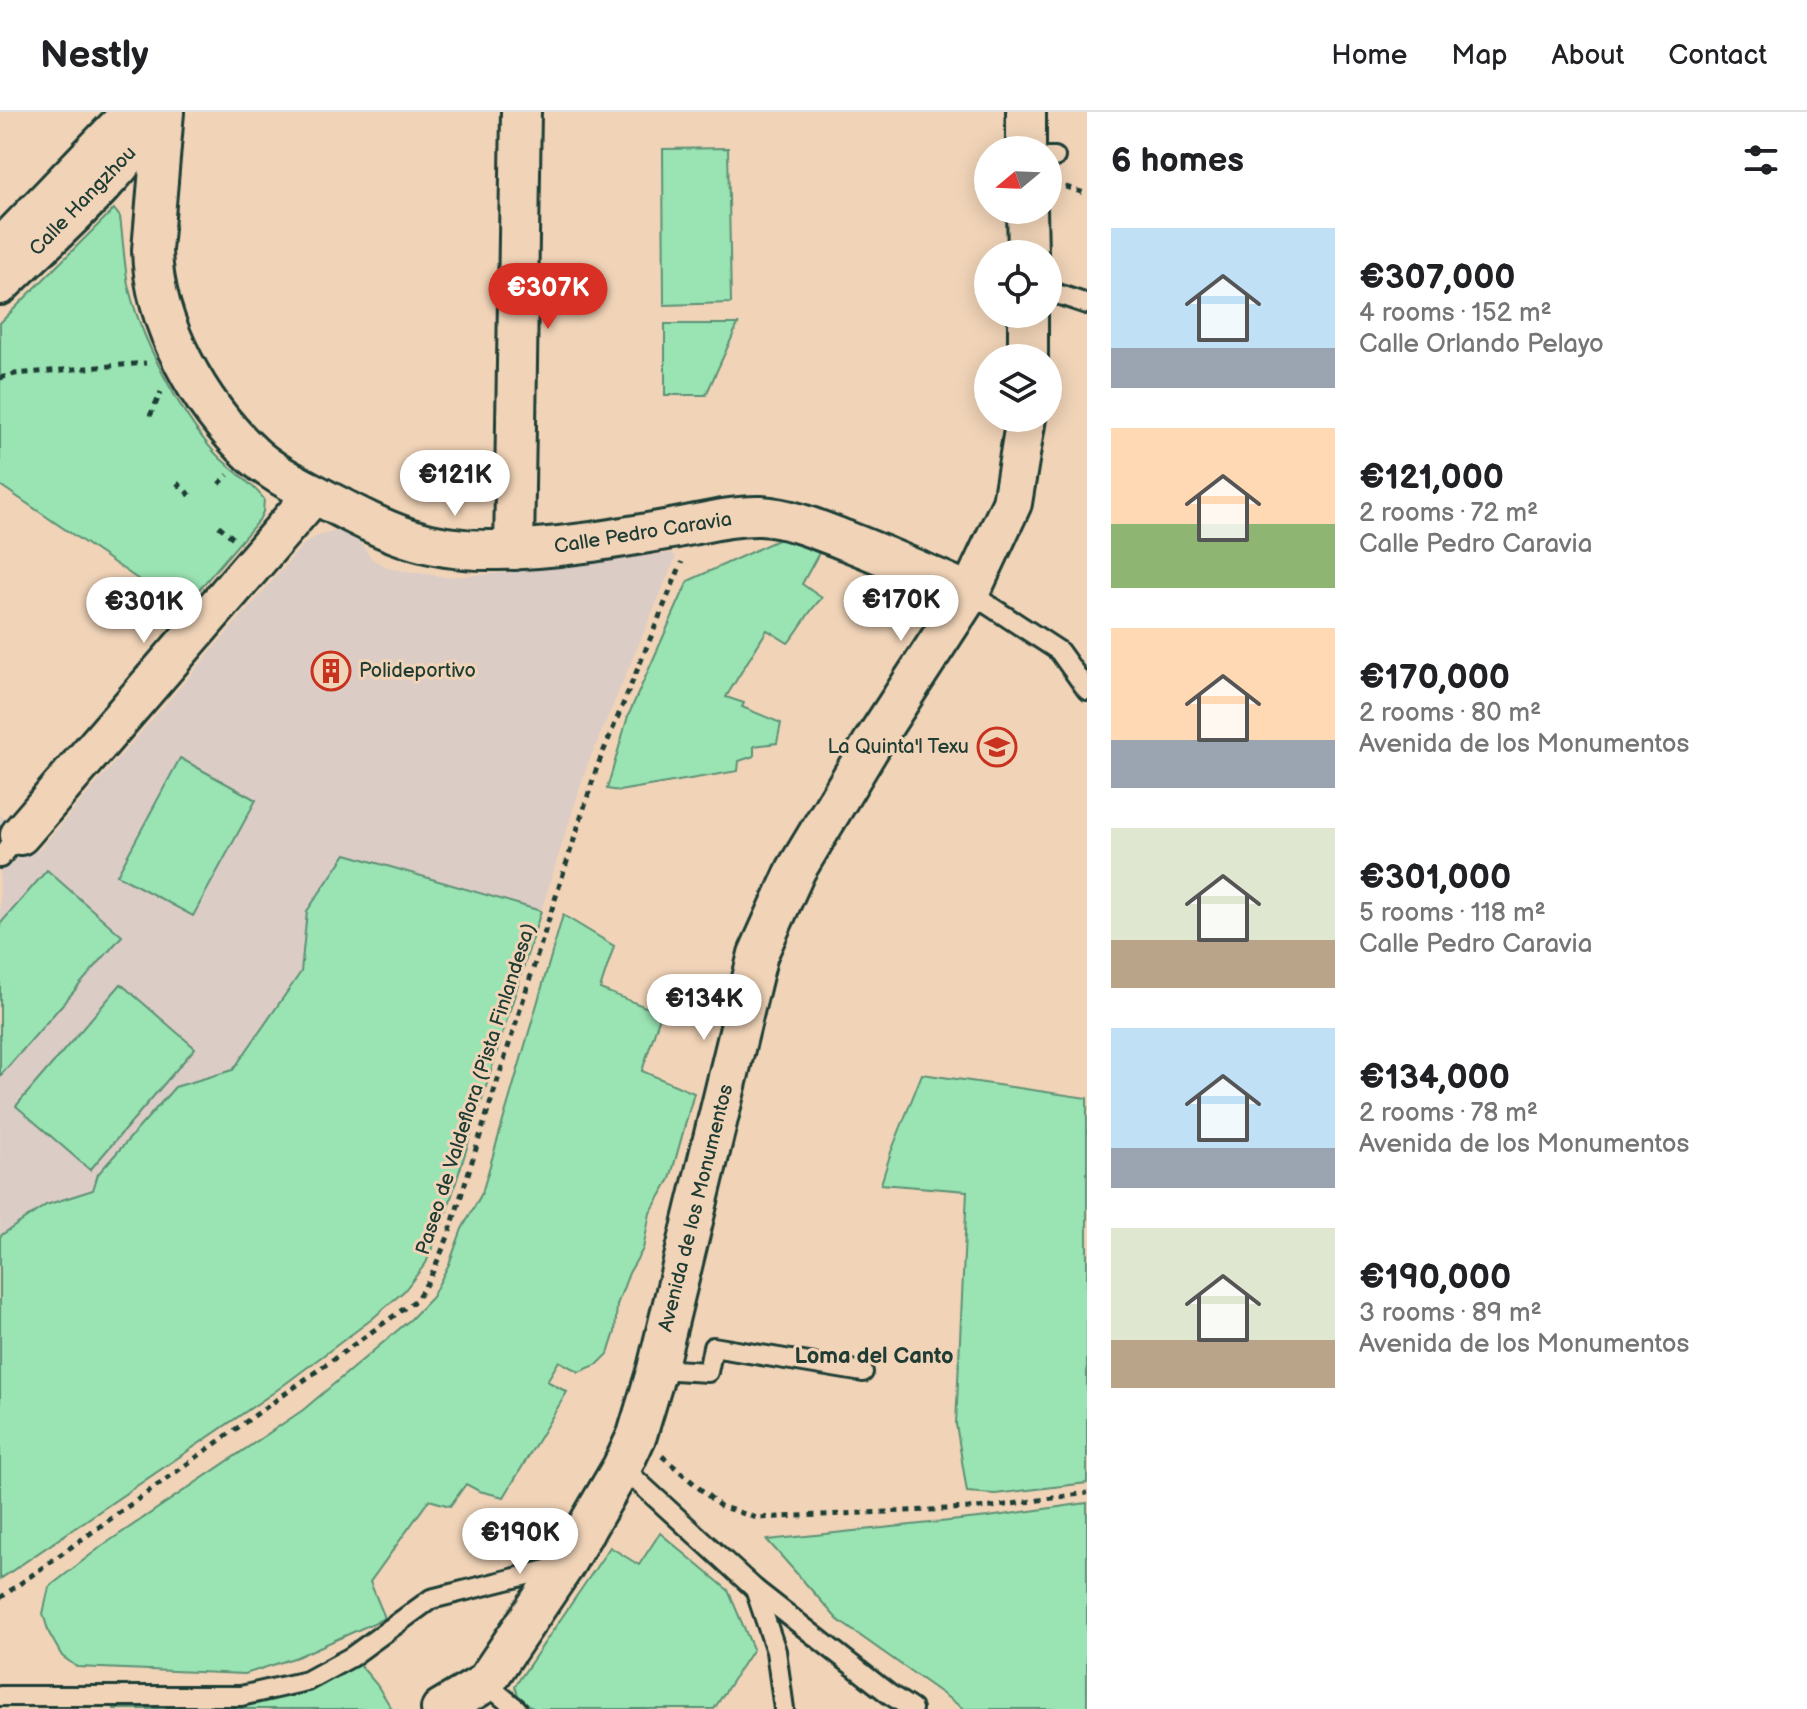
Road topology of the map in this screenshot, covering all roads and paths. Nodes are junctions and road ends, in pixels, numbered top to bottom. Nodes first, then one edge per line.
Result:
1 (162, 112) edge
2 (521, 112) edge
3 (1026, 112) edge
4 (136, 136) edge
5 (1035, 136) edge
6 (1062, 185) edge
7 (1087, 194) edge
8 (0, 249) edge
9 (0, 285) edge
10 (1062, 296) edge
11 (1087, 304) edge
12 (158, 362) dead end
13 (0, 378) edge
14 (161, 390) dead end
15 (150, 416) dead end
16 (1024, 432) edge
17 (225, 478) dead end
18 (177, 483) dead end
19 (219, 484) dead end
20 (314, 494) junction
21 (193, 498) dead end
22 (219, 526) dead end
23 (239, 543) dead end
24 (514, 550) junction
25 (687, 554) dead end
26 (970, 593) junction
27 (1087, 690) edge
28 (10, 847) edge
29 (657, 1369) junction
30 (863, 1372) dead end
31 (629, 1451) junction
32 (1087, 1493) edge
33 (564, 1566) junction
34 (755, 1589) junction
35 (0, 1598) edge
36 (0, 1696) edge
37 (478, 1696) edge
38 (441, 1709) edge
39 (517, 1709) edge
40 (784, 1709) edge
41 (912, 1709) edge

1 - 4 street, Calle Pedro Caravia
2 - 24 street
3 - 5 street
4 - 8 street, Calle Hangzhou
4 - 9 street, Calle Hangzhou
4 - 20 street, Calle Pedro Caravia
6 - 7 path
10 - 11 lane
12 - 13 path
14 - 15 path
16 - 26 street, Avenida de los Monumentos
17 - 19 path
18 - 21 path
20 - 24 street, Calle Pedro Caravia
20 - 28 street
22 - 23 path
24 - 26 street, Calle Pedro Caravia
25 - 35 path, Paseo de Valdeflora (Pista Finlandesa)
26 - 27 lane
26 - 29 street, Avenida de los Monumentos
29 - 30 lane
29 - 31 street, Avenida de los Monumentos
31 - 32 path
31 - 33 street, Avenida de los Monumentos
31 - 34 lane
33 - 36 lane
33 - 37 street, Avenida de los Monumentos
34 - 40 lane
34 - 41 lane
37 - 38 street, Avenida de los Monumentos
37 - 39 lane

